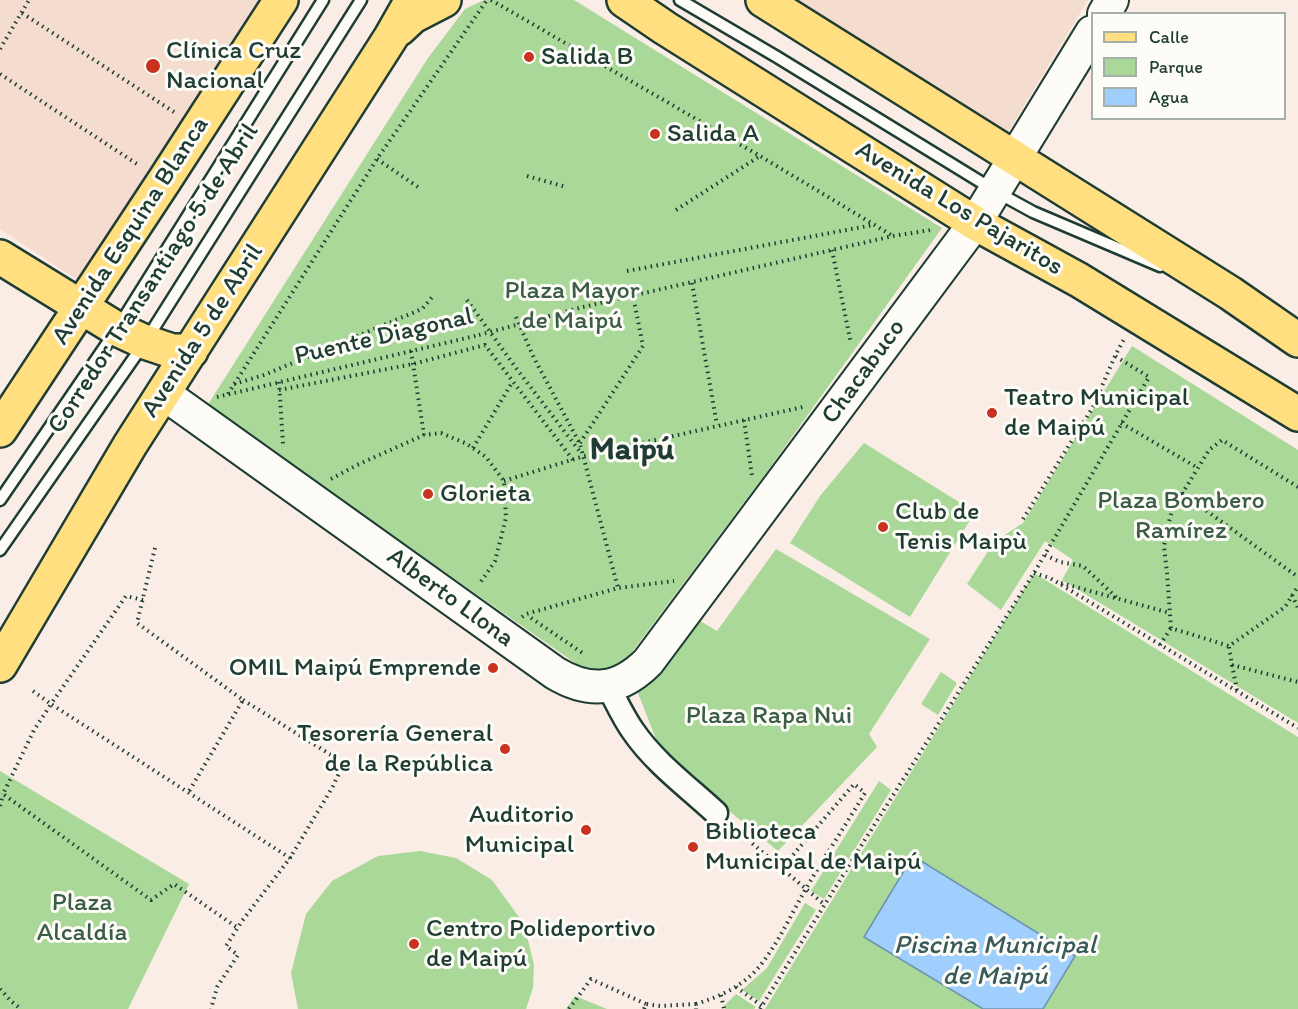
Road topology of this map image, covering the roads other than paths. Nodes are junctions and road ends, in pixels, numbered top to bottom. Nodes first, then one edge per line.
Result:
1 (281, 0) edge
2 (323, 0) edge
3 (361, 0) edge
4 (412, 0) edge
5 (444, 0) edge
6 (624, 0) edge
7 (680, 0) edge
8 (763, 0) edge
9 (1091, 34) edge
10 (391, 37) junction
11 (1015, 158) junction
12 (995, 190) junction
13 (975, 223) junction
14 (0, 257) edge
15 (1230, 293) junction
16 (81, 307) junction
17 (131, 336) junction
18 (1298, 340) edge
19 (191, 351) junction
20 (163, 393) junction
21 (1298, 414) edge
22 (0, 430) edge
23 (0, 500) edge
24 (0, 550) edge
25 (0, 665) edge
26 (608, 686) junction
27 (716, 813) road end

1 - 16 main road, Avenida Esquina Blanca
2 - 17 lane, Corredor Transantiago 5 de Abril
3 - 17 lane, Corredor Transantiago 5 de Abril
4 - 10 main road, Avenida 5 de Abril
5 - 10 main road
6 - 13 main road, Avenida Los Pajaritos
7 - 12 lane
8 - 11 main road
9 - 11 main road, Chacabuco
10 - 19 main road, Avenida 5 de Abril
11 - 12 main road, Chacabuco
11 - 15 main road
12 - 13 main road, Chacabuco
12 - 15 lane
13 - 21 main road, Avenida Los Pajaritos
13 - 26 main road, Chacabuco
14 - 16 main road
15 - 18 main road
16 - 17 main road
16 - 22 main road, Avenida Esquina Blanca
17 - 19 main road
17 - 23 lane, Corredor Transantiago 5 de Abril
17 - 24 lane, Corredor Transantiago 5 de Abril
19 - 20 main road, Avenida 5 de Abril
20 - 25 main road, Avenida 5 de Abril
20 - 26 main road, Alberto Llona
26 - 27 street

